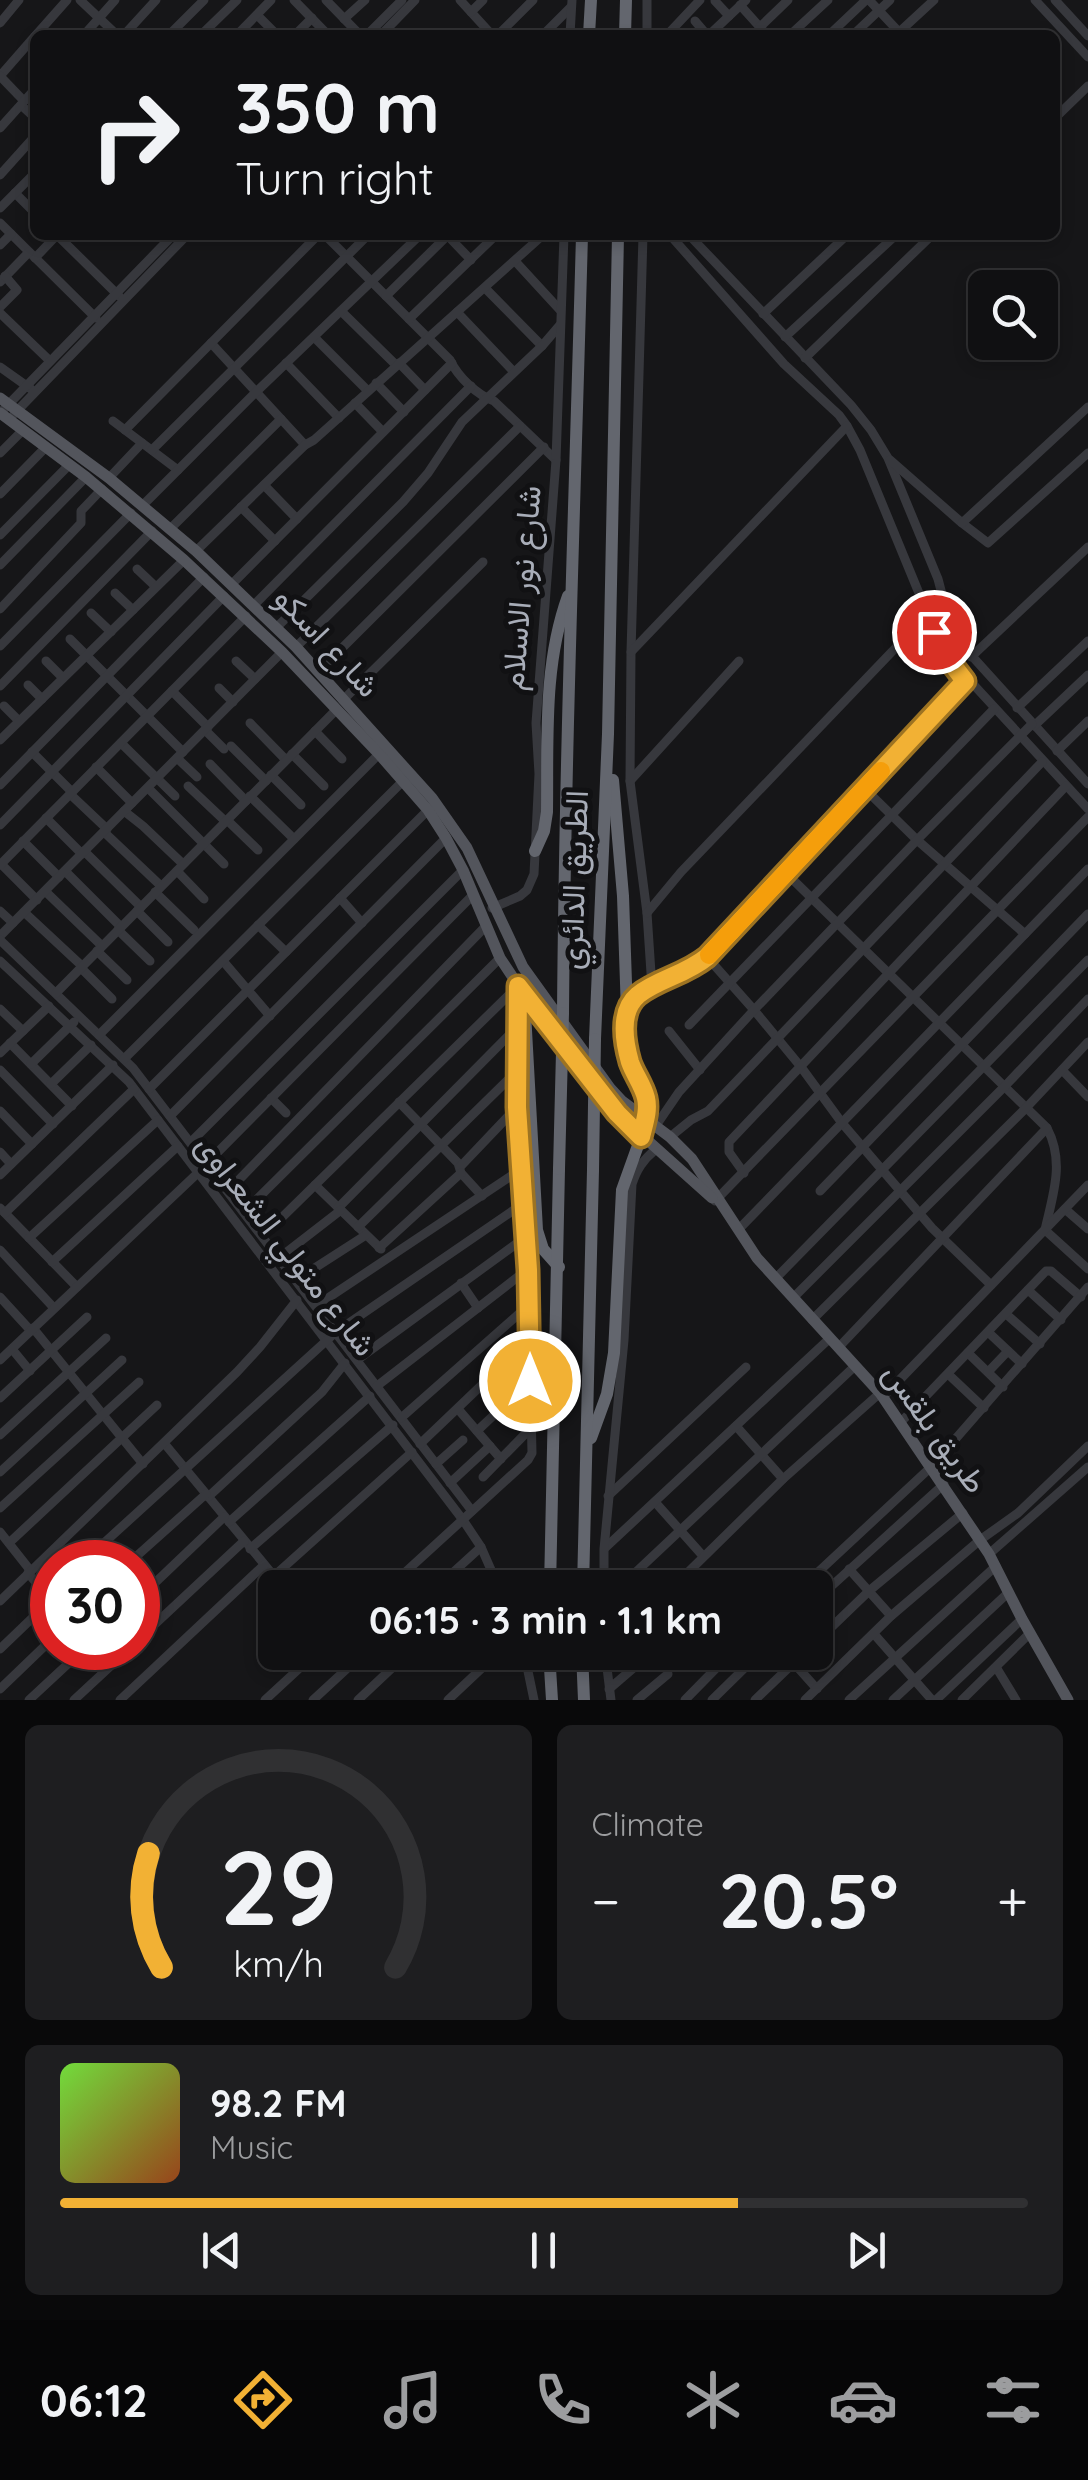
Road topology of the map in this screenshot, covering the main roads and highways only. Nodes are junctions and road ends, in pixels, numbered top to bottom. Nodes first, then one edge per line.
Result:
1 (591, 0) edge
2 (626, 0) edge
3 (589, 30) edge
4 (624, 30) edge
5 (582, 240) edge
6 (618, 240) edge
7 (5, 410) edge
8 (105, 484) junction
9 (573, 585) junction
10 (340, 704) junction
11 (608, 734) junction
12 (535, 851) road end
13 (527, 990) junction
14 (627, 1012) road end
15 (641, 1137) junction
16 (717, 1200) junction
17 (559, 1267) junction
18 (588, 1445) junction
19 (551, 1570) edge
20 (583, 1570) edge
21 (550, 1670) edge
22 (583, 1670) edge
23 (552, 1700) edge
24 (584, 1700) edge
25 (1068, 1700) edge

1 - 3 highway
2 - 4 highway
5 - 9 highway, الطريق الدائري
6 - 11 highway, الطريق الدائري
7 - 8 main road, شارع اسكو
7 - 8 main road, شارع اسكو
8 - 10 main road, شارع اسكو
8 - 10 main road, شارع اسكو
9 - 12 highway
9 - 17 highway, الطريق الدائري, bridge
10 - 13 main road, شارع اسكو
10 - 13 main road, شارع اسكو
11 - 14 highway
11 - 18 highway, الطريق الدائري, bridge
13 - 15 main road
13 - 16 main road
13 - 17 highway
15 - 16 main road
15 - 18 highway
16 - 25 main road, طريق بلقس
17 - 19 highway, الطريق الدائري
18 - 20 highway, الطريق الدائري
21 - 23 highway
22 - 24 highway

